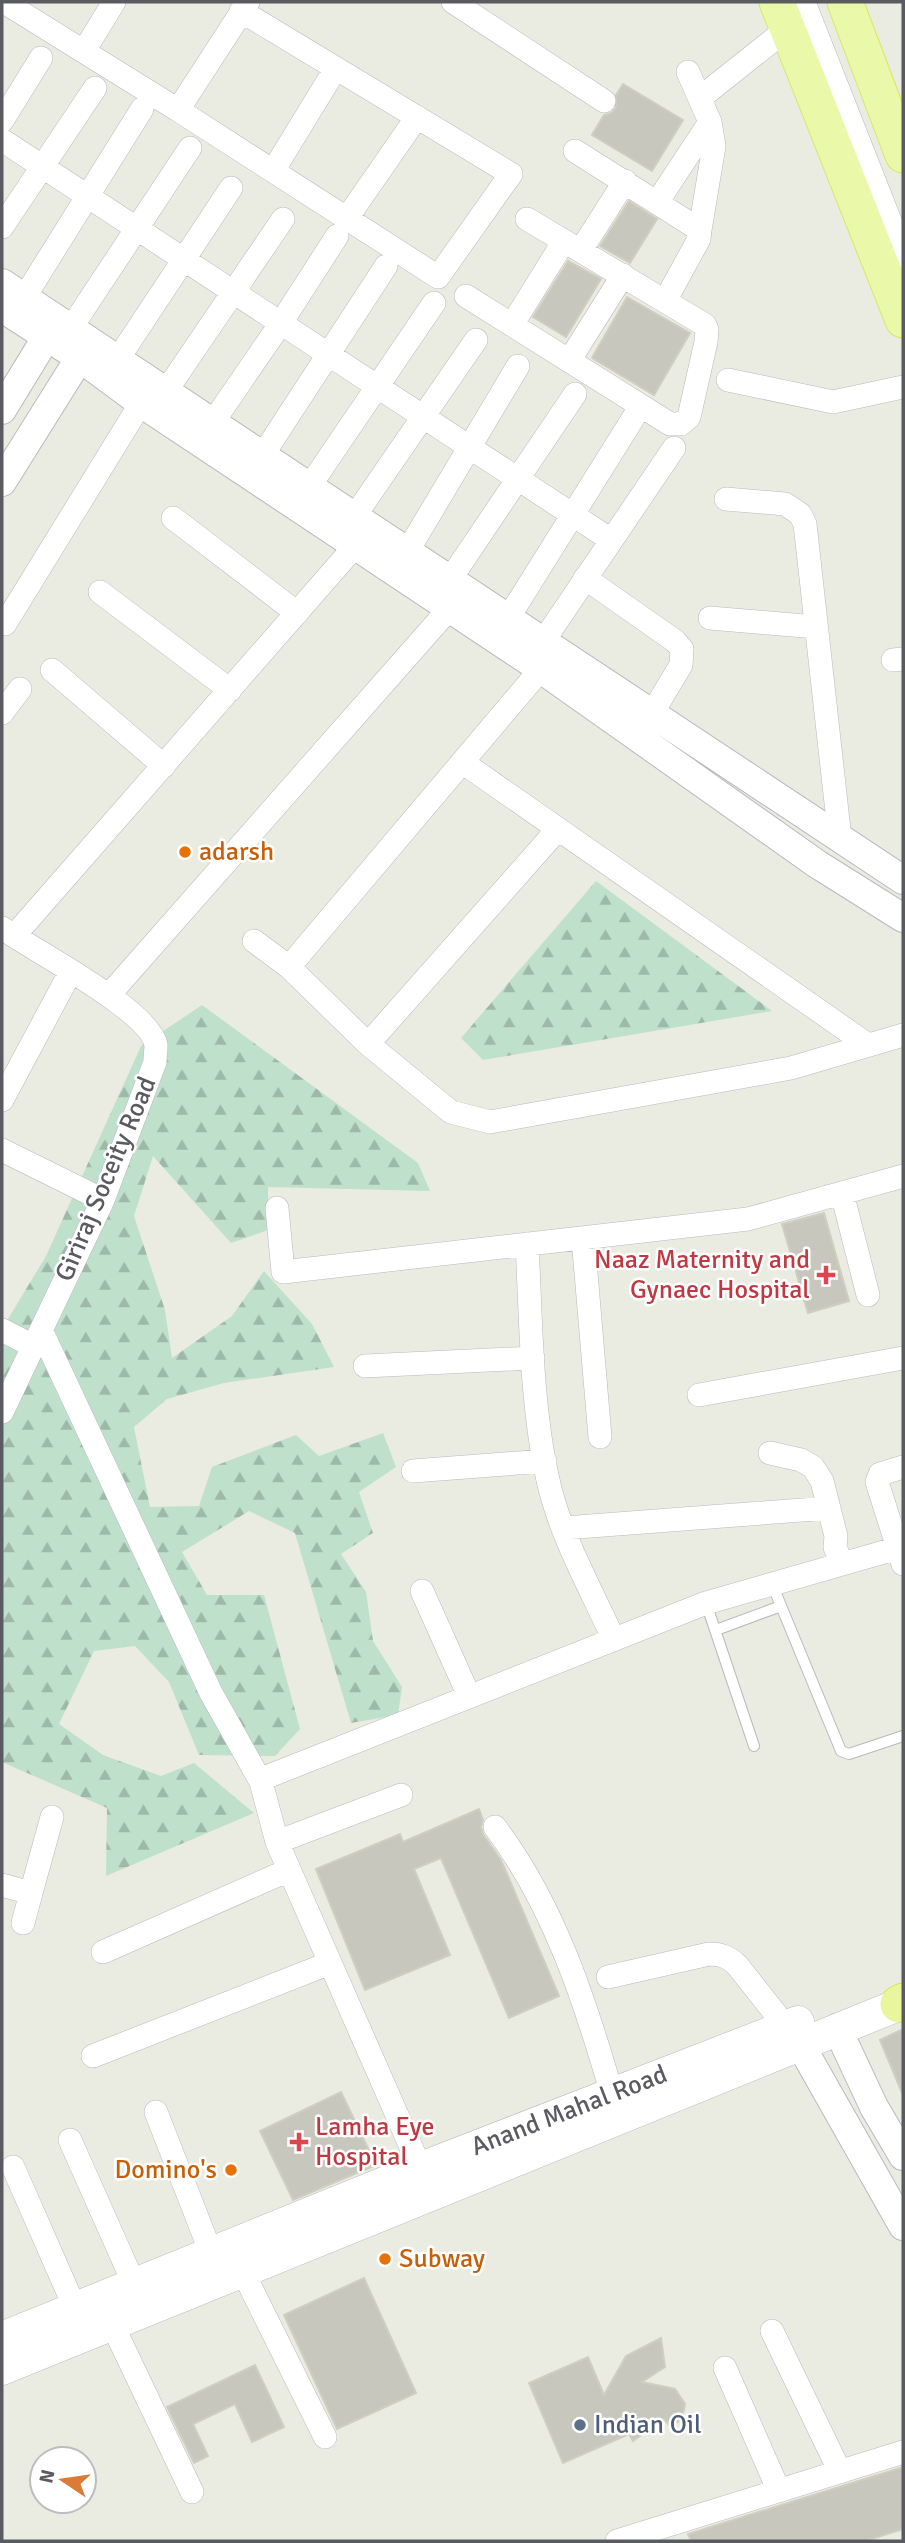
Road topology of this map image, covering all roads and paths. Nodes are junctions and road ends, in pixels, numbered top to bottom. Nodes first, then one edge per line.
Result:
1 (4, 2) edge
2 (114, 2) edge
3 (453, 2) edge
4 (814, 2) edge
5 (845, 2) edge
6 (244, 7) edge
7 (788, 11) edge
8 (84, 51) junction
9 (41, 58) dead end
10 (336, 68) junction
11 (688, 72) dead end
12 (95, 88) dead end
13 (891, 94) edge
14 (700, 98) junction
15 (604, 101) dead end
16 (142, 109) dead end
17 (178, 110) junction
18 (417, 117) junction
19 (2, 121) edge
20 (710, 122) junction
21 (2, 140) edge
22 (190, 148) dead end
23 (575, 151) dead end
24 (903, 155) edge
25 (43, 167) junction
26 (273, 171) junction
27 (625, 181) junction
28 (231, 188) dead end
29 (88, 197) junction
30 (658, 201) junction
31 (283, 219) dead end
32 (527, 219) dead end
33 (2, 227) edge
34 (342, 227) junction
35 (136, 228) junction
36 (701, 230) junction
37 (903, 233) edge
38 (572, 245) junction
39 (183, 259) junction
40 (386, 265) dead end
41 (903, 266) edge
42 (623, 275) junction
43 (233, 292) junction
44 (466, 296) dead end
45 (9, 297) edge
46 (665, 301) junction
47 (434, 303) dead end
48 (903, 320) edge
49 (281, 323) junction
50 (512, 325) junction
51 (69, 336) junction
52 (476, 340) dead end
53 (330, 355) junction
54 (118, 359) junction
55 (569, 360) junction
56 (519, 366) dead end
57 (728, 380) dead end
58 (377, 386) junction
59 (903, 387) edge
60 (575, 394) dead end
61 (153, 397) junction
62 (2, 410) edge
63 (637, 412) dead end
64 (424, 416) junction
65 (213, 422) junction
66 (470, 447) junction
67 (674, 448) dead end
68 (262, 456) junction
69 (519, 479) junction
70 (2, 482) edge
71 (309, 487) junction
72 (726, 499) dead end
73 (573, 514) junction
74 (354, 517) junction
75 (173, 518) dead end
76 (611, 540) junction
77 (356, 545) junction
78 (407, 552) junction
79 (585, 578) junction
80 (449, 581) junction
81 (100, 592) dead end
82 (449, 609) junction
83 (297, 613) junction
84 (710, 618) dead end
85 (507, 620) junction
86 (5, 624) dead end
87 (816, 627) junction
88 (541, 656) junction
89 (52, 670) dead end
90 (20, 689) dead end
91 (230, 690) junction
92 (2, 713) edge
93 (651, 715) junction
94 (462, 762) junction
95 (164, 766) junction
96 (558, 829) junction
97 (840, 839) junction
98 (903, 880) edge
99 (903, 918) edge
100 (8, 932) edge
101 (254, 941) dead end
102 (289, 967) junction
103 (71, 971) junction
104 (109, 995) junction
105 (903, 1035) edge
106 (368, 1044) junction
107 (868, 1045) junction
108 (2, 1100) edge
109 (2, 1150) edge
110 (903, 1176) edge
111 (842, 1193) junction
112 (103, 1200) junction
113 (277, 1208) dead end
114 (583, 1238) junction
115 (527, 1244) junction
116 (868, 1296) dead end
117 (2, 1330) edge
118 (37, 1338) junction
119 (903, 1357) edge
120 (533, 1358) junction
121 (365, 1366) dead end
122 (699, 1395) dead end
123 (2, 1412) edge
124 (600, 1437) dead end
125 (770, 1453) dead end
126 (545, 1461) junction
127 (903, 1466) edge
128 (413, 1471) dead end
129 (829, 1508) junction
130 (564, 1528) junction
131 (901, 1556) edge
132 (842, 1564) junction
133 (772, 1584) junction
134 (422, 1591) dead end
135 (706, 1603) junction
136 (782, 1606) junction
137 (716, 1630) junction
138 (614, 1639) junction
139 (469, 1696) junction
140 (903, 1736) edge
141 (754, 1746) dead end
142 (261, 1783) junction
143 (401, 1795) dead end
144 (52, 1817) dead end
145 (495, 1827) dead end
146 (277, 1842) junction
147 (289, 1870) junction
148 (2, 1885) edge
149 (31, 1894) junction
150 (23, 1923) dead end
151 (103, 1952) dead end
152 (330, 1963) junction
153 (608, 1977) dead end
154 (902, 1997) edge
155 (809, 2034) junction
156 (93, 2056) dead end
157 (612, 2094) junction
158 (156, 2112) dead end
159 (70, 2140) dead end
160 (903, 2156) edge
161 (13, 2167) dead end
162 (426, 2181) junction
163 (903, 2226) edge
164 (211, 2253) junction
165 (243, 2272) junction
166 (134, 2284) junction
167 (75, 2308) junction
168 (112, 2324) junction
169 (772, 2331) dead end
170 (2, 2338) edge
171 (725, 2368) dead end
172 (2, 2369) edge
173 (325, 2437) dead end
174 (903, 2452) edge
175 (840, 2472) junction
176 (779, 2491) junction
177 (192, 2492) dead end
178 (667, 2534) edge
179 (617, 2541) edge

1 - 8 street
2 - 8 street
3 - 15 street
4 - 37 main road
5 - 13 main road
6 - 10 street
6 - 17 street
7 - 14 street
7 - 41 main road
7 - 48 main road
8 - 17 street
9 - 19 street
10 - 18 street
10 - 26 street
11 - 14 street
12 - 25 street
13 - 24 main road
14 - 20 street
16 - 29 street
17 - 26 street
18 - 34 street
18 - 34 street
20 - 30 street
20 - 36 street
21 - 25 street
22 - 35 street
23 - 27 street
25 - 29 street
25 - 33 street
26 - 34 street
27 - 30 street
27 - 38 street
28 - 39 street
29 - 35 street
29 - 45 street
30 - 36 street
31 - 43 street
32 - 38 street
34 - 49 street
35 - 39 street
35 - 51 street
36 - 46 street
38 - 42 street
38 - 50 street
39 - 43 street
39 - 54 street
40 - 53 street
42 - 46 street
42 - 55 street
43 - 49 street
43 - 61 street
44 - 50 street
45 - 51 street
46 - 55 street
47 - 58 street
49 - 53 street
49 - 65 street
50 - 55 street
51 - 54 street
51 - 61 street
51 - 62 street
51 - 70 street
52 - 64 street
53 - 58 street
53 - 68 street
54 - 61 street
56 - 66 street
57 - 59 street
58 - 64 street
58 - 71 street
60 - 69 street
61 - 65 street
61 - 77 street
61 - 86 street
63 - 73 street
64 - 66 street
64 - 74 street
65 - 68 street
66 - 69 street
66 - 78 street
67 - 76 street
68 - 71 street
69 - 73 street
69 - 80 street
71 - 74 street
72 - 87 street
73 - 76 street
73 - 85 street
74 - 78 street
75 - 83 street
76 - 79 street
77 - 82 street
77 - 83 street
78 - 80 street
79 - 88 street
79 - 93 street
80 - 85 street
81 - 91 street
82 - 88 street
82 - 104 street
83 - 91 street
84 - 87 street
85 - 88 street
87 - 97 street
88 - 93 street
88 - 94 street
88 - 99 street
89 - 95 street
90 - 92 street
91 - 95 street
93 - 97 street
94 - 96 street
94 - 102 street
95 - 100 street
96 - 106 street
96 - 107 street
97 - 98 street
100 - 103 street, Giriraj Soceity Road
101 - 102 street
102 - 106 street
103 - 104 street, Giriraj Soceity Road
103 - 108 street
104 - 112 street, Giriraj Soceity Road
105 - 107 street
106 - 107 street
109 - 112 street
110 - 111 street
111 - 114 street
111 - 116 street
112 - 118 street, Giriraj Soceity Road
113 - 115 street
114 - 115 street
114 - 124 street
115 - 120 street
117 - 118 street
118 - 123 street, Giriraj Soceity Road
118 - 142 street
119 - 122 street
120 - 121 street
120 - 126 street
125 - 129 street
126 - 128 street
126 - 130 street
127 - 131 street
129 - 130 street
129 - 132 street
130 - 138 street
131 - 132 street
132 - 133 street
133 - 135 street
133 - 136 lane
134 - 139 street
135 - 137 lane
135 - 138 street
136 - 137 lane
136 - 140 lane
137 - 141 lane
138 - 139 street
139 - 142 street
142 - 146 street
143 - 146 street
144 - 149 street
145 - 157 street
146 - 147 street
147 - 151 street
147 - 152 street
148 - 149 street
149 - 150 street
152 - 156 street
152 - 162 street
153 - 155 street
154 - 155 main road
154 - 155 main road, Anand Mahal Road
155 - 157 main road, Anand Mahal Road
155 - 160 street
155 - 162 main road, Anand Mahal Road
155 - 163 street
157 - 162 main road, Anand Mahal Road
158 - 164 street
159 - 166 street
161 - 167 street
162 - 164 main road, Anand Mahal Road
162 - 165 main road, Anand Mahal Road
164 - 166 main road, Anand Mahal Road
165 - 168 main road, Anand Mahal Road
165 - 173 street
166 - 167 main road, Anand Mahal Road
167 - 170 main road, Anand Mahal Road
168 - 172 main road, Anand Mahal Road
168 - 177 street
169 - 175 street
171 - 176 street
174 - 175 street
175 - 176 street
176 - 178 street
178 - 179 street

